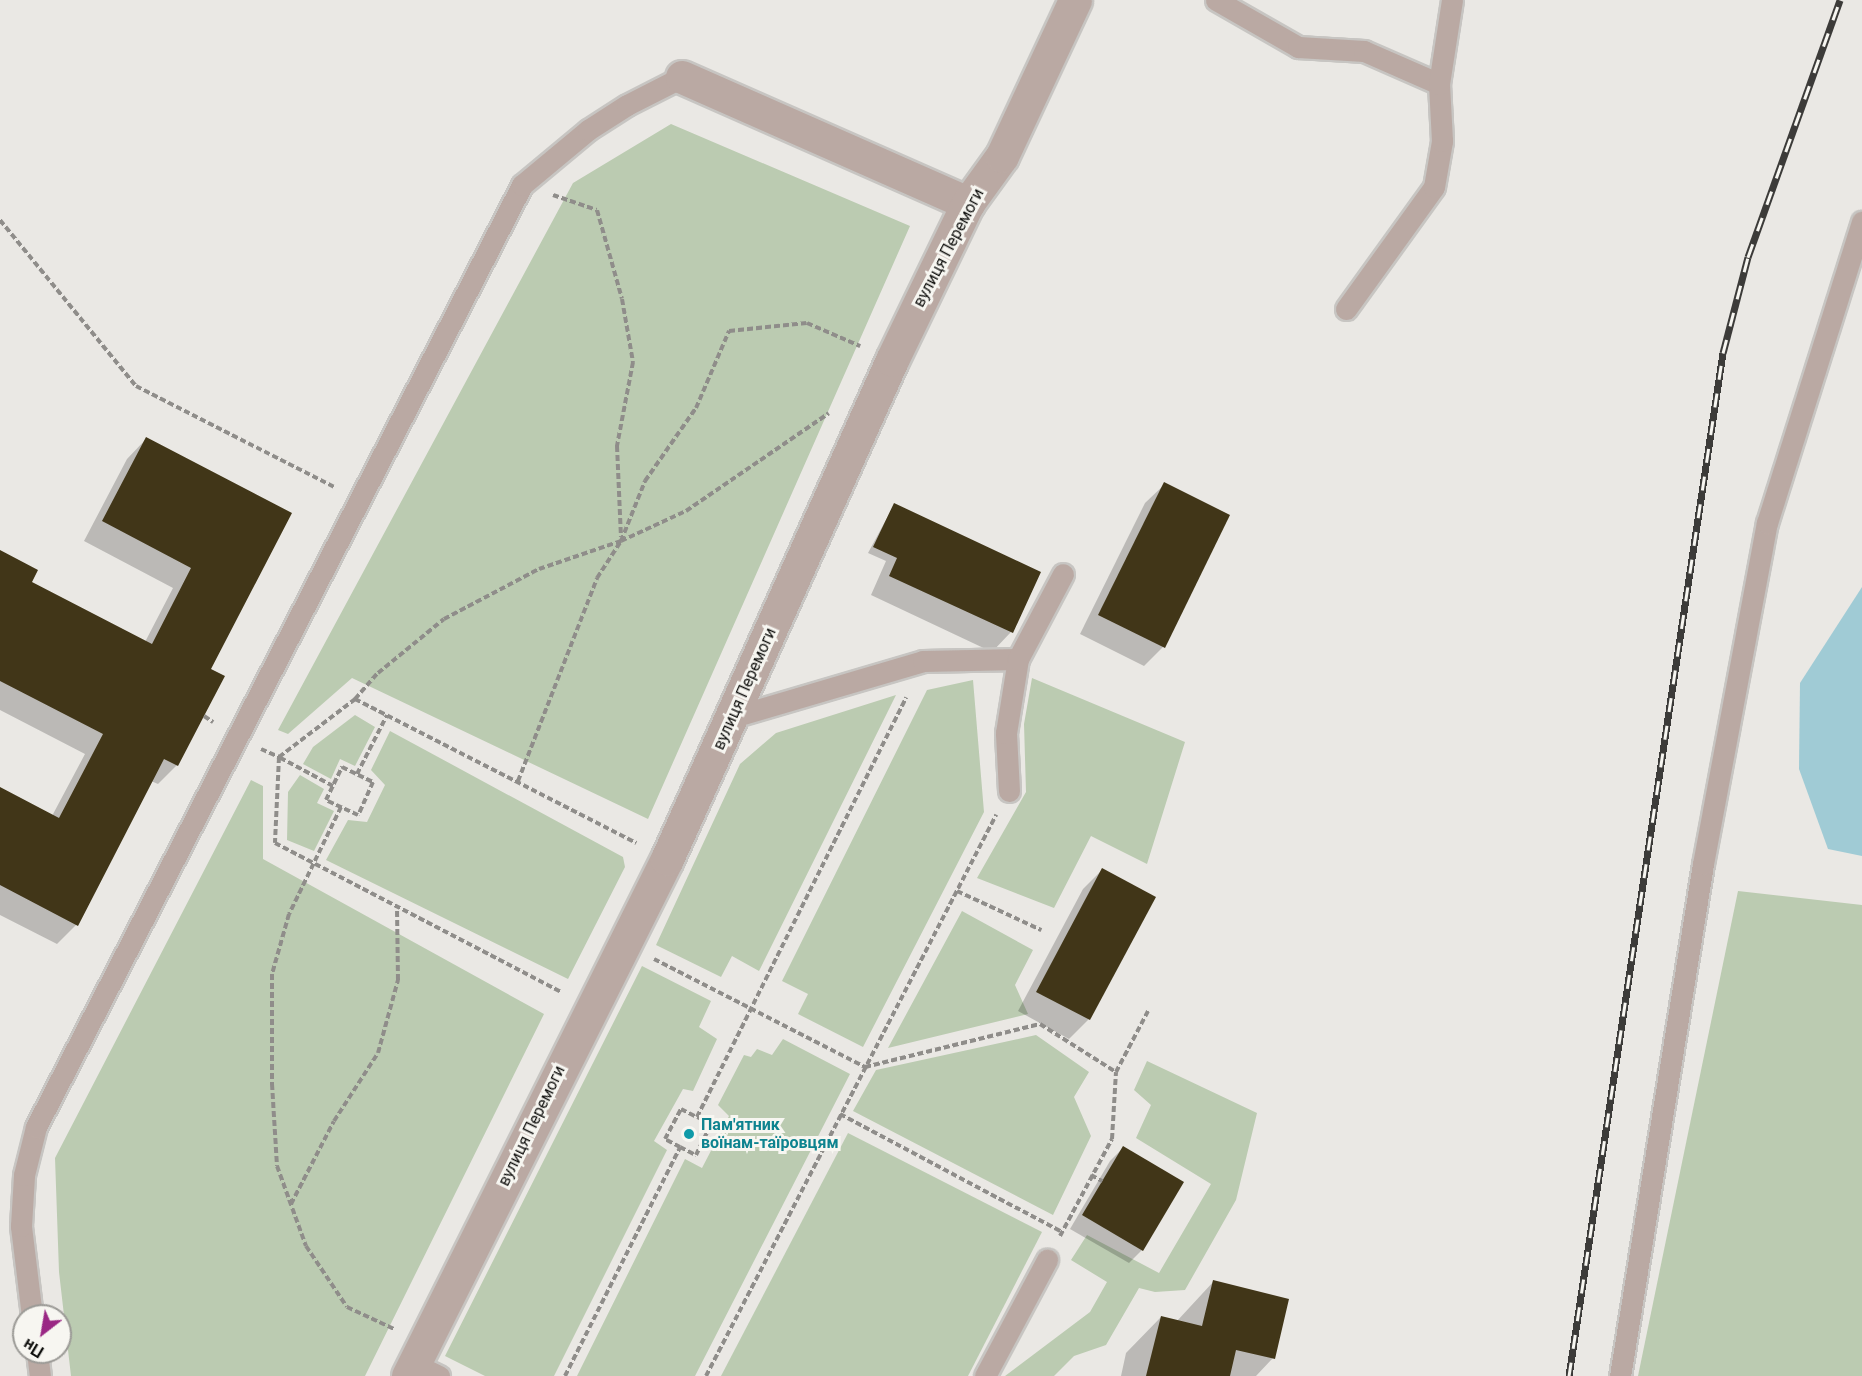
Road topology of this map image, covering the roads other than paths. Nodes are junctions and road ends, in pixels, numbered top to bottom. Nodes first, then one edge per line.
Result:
1 (1075, 0) edge
2 (1216, 0) edge
3 (1452, 0) edge
4 (682, 77) joint
5 (1439, 84) junction
6 (968, 203) junction
7 (1862, 222) edge
8 (1346, 309) dead end
9 (1063, 574) dead end
10 (1018, 659) junction
11 (733, 717) junction
12 (1009, 791) road end
13 (1047, 1260) dead end
14 (31, 1304) edge
15 (421, 1365) edge
16 (986, 1376) edge
17 (1620, 1376) edge

1 - 6 street, вулиця Перемоги
2 - 5 lane
3 - 5 lane
4 - 6 street
4 - 14 lane
5 - 8 lane
6 - 11 street, вулиця Перемоги
7 - 17 lane
9 - 10 lane
10 - 11 lane
10 - 12 lane
11 - 15 street, вулиця Перемоги
13 - 16 lane

